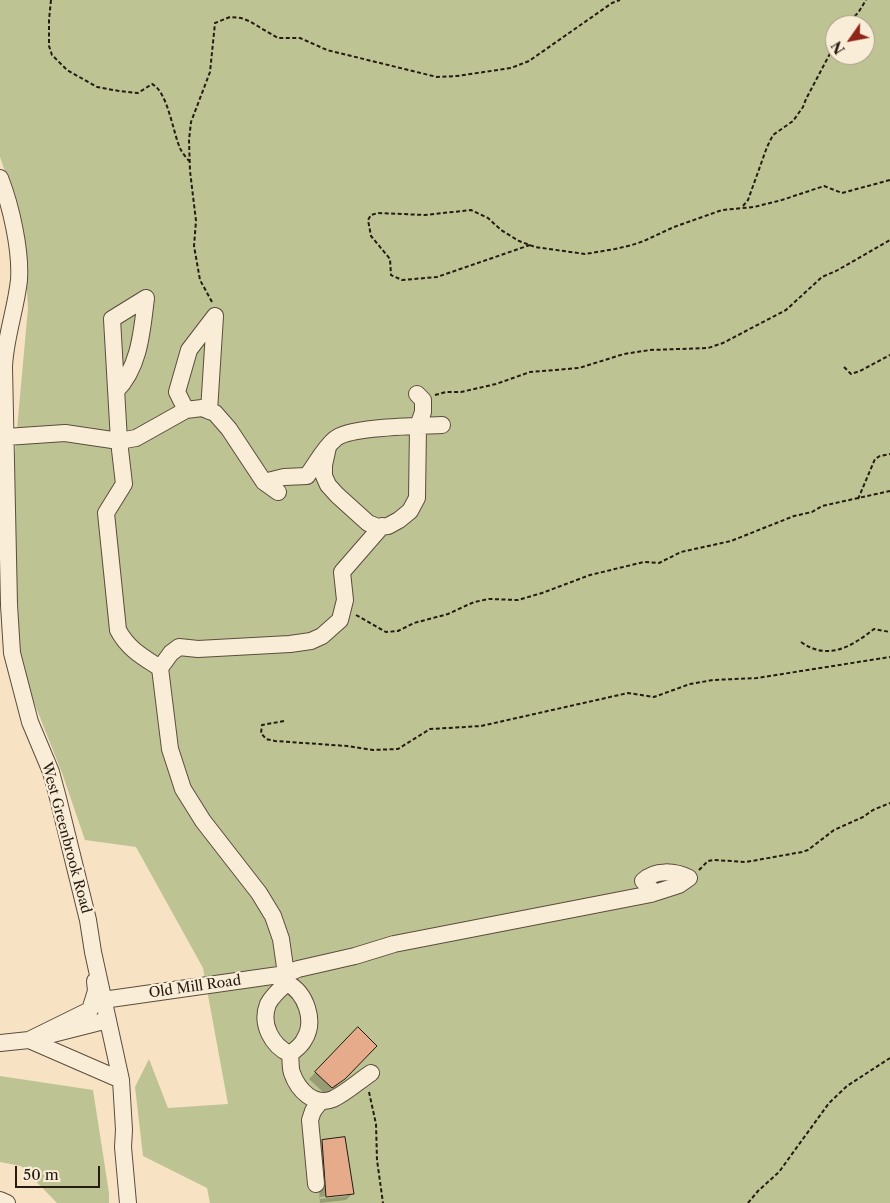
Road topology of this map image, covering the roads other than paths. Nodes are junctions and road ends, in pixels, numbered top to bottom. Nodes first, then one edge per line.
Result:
1 (0, 178) edge
2 (116, 391) junction
3 (420, 397) road end
4 (186, 410) junction
5 (209, 411) junction
6 (442, 425) dead end
7 (418, 426) junction
8 (6, 437) junction
9 (119, 441) junction
10 (328, 447) junction
11 (264, 482) junction
12 (278, 492) dead end
13 (4, 525) edge
14 (382, 526) junction
15 (160, 668) junction
16 (689, 878) road end
17 (92, 952) junction
18 (286, 978) junction
19 (103, 1000) junction
20 (108, 1020) junction
21 (29, 1040) junction
22 (0, 1043) edge
23 (290, 1054) junction
24 (371, 1073) road end
25 (120, 1080) junction
26 (320, 1102) junction
27 (316, 1184) dead end
28 (0, 1200) edge
29 (8, 1203) edge
30 (128, 1203) edge

1 - 8 street, West Greenbrook Road
2 - 2 street
2 - 9 street
3 - 7 street
4 - 5 street
4 - 5 street
4 - 9 street
5 - 11 street
6 - 7 street
7 - 10 street
7 - 14 street
8 - 9 street
8 - 13 street, West Greenbrook Road
9 - 15 street
10 - 11 street
10 - 14 street
11 - 12 street
13 - 17 street, West Greenbrook Road
14 - 15 street
15 - 18 street
16 - 18 street, Old Mill Road
17 - 19 street, West Greenbrook Road
17 - 21 street
18 - 19 street, Old Mill Road
18 - 23 street
18 - 23 street
19 - 20 street, West Greenbrook Road
20 - 21 street
20 - 25 street, West Greenbrook Road
21 - 22 street
21 - 25 street
23 - 26 street
24 - 26 street
25 - 30 street, West Greenbrook Road
26 - 27 street
28 - 29 street

